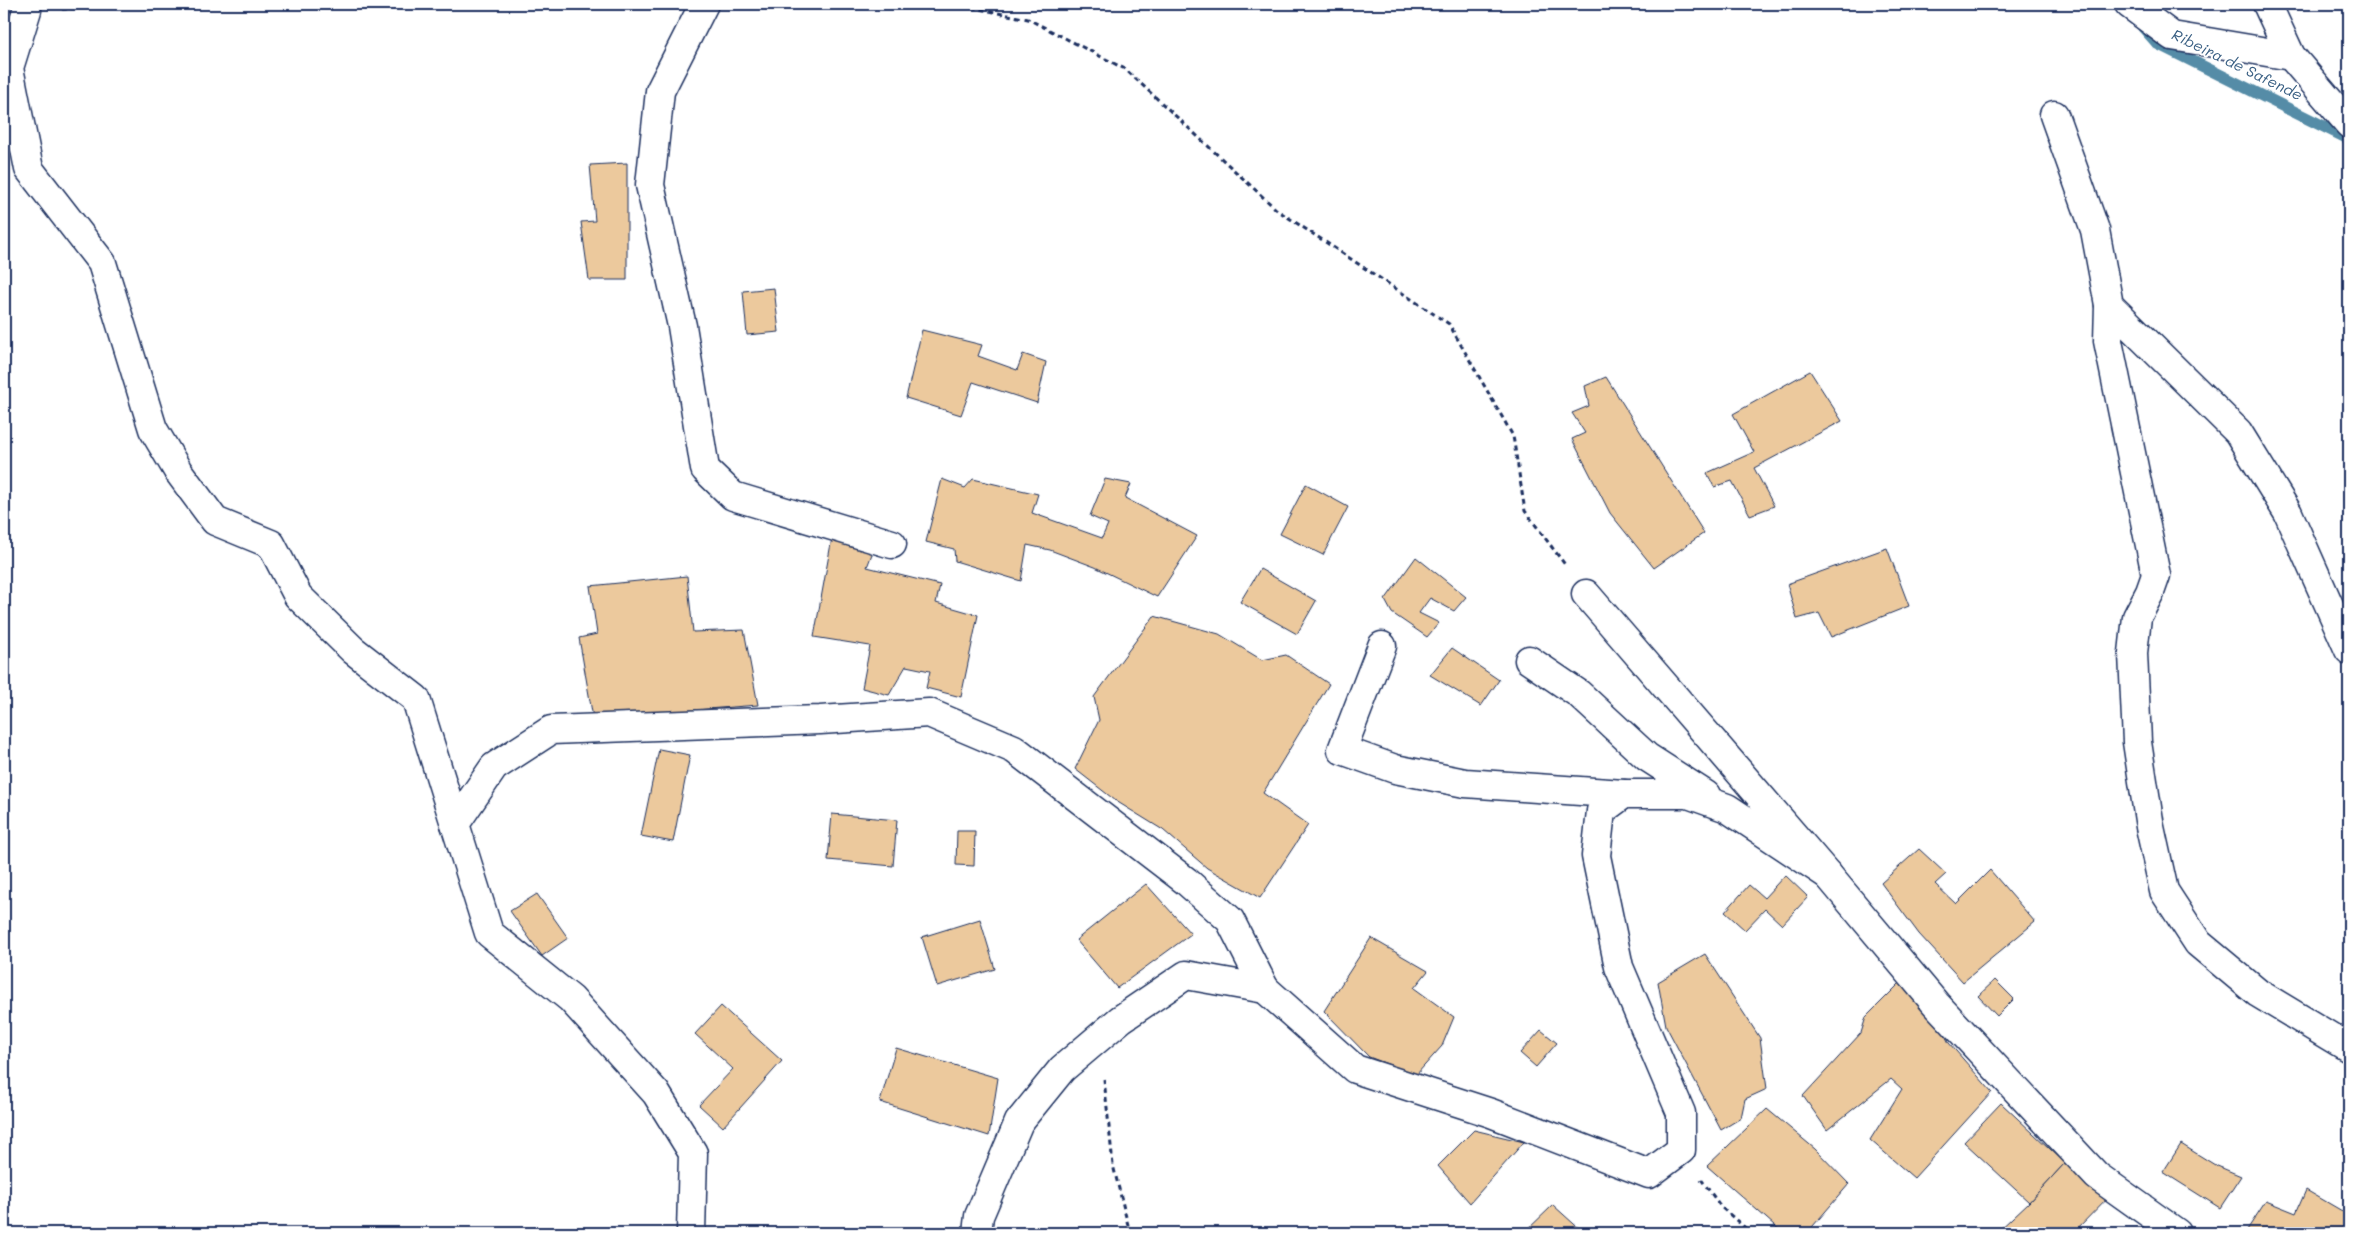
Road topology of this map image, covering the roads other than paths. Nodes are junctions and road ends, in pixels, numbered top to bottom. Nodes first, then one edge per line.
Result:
1 (704, 4) edge
2 (2129, 4) edge
3 (2268, 4) edge
4 (28, 10) road end
5 (2291, 56) junction
6 (2054, 115) dead end
7 (2349, 124) edge
8 (2109, 305) junction
9 (892, 544) dead end
10 (1586, 594) road end
11 (1382, 646) dead end
12 (2349, 650) edge
13 (1529, 660) dead end
14 (1624, 794) junction
15 (1727, 808) junction
16 (455, 824) junction
17 (1828, 875) junction
18 (1265, 989) junction
19 (2349, 1048) edge
20 (691, 1233) edge
21 (977, 1233) edge
22 (2177, 1233) edge

1 - 9 street
2 - 5 street
3 - 5 street
4 - 16 street
5 - 7 street
6 - 8 street
8 - 12 street
8 - 19 street
10 - 17 street
11 - 14 street
13 - 15 street
14 - 15 street
14 - 18 street
15 - 17 street
16 - 18 street
16 - 20 street
17 - 22 street
18 - 21 street

